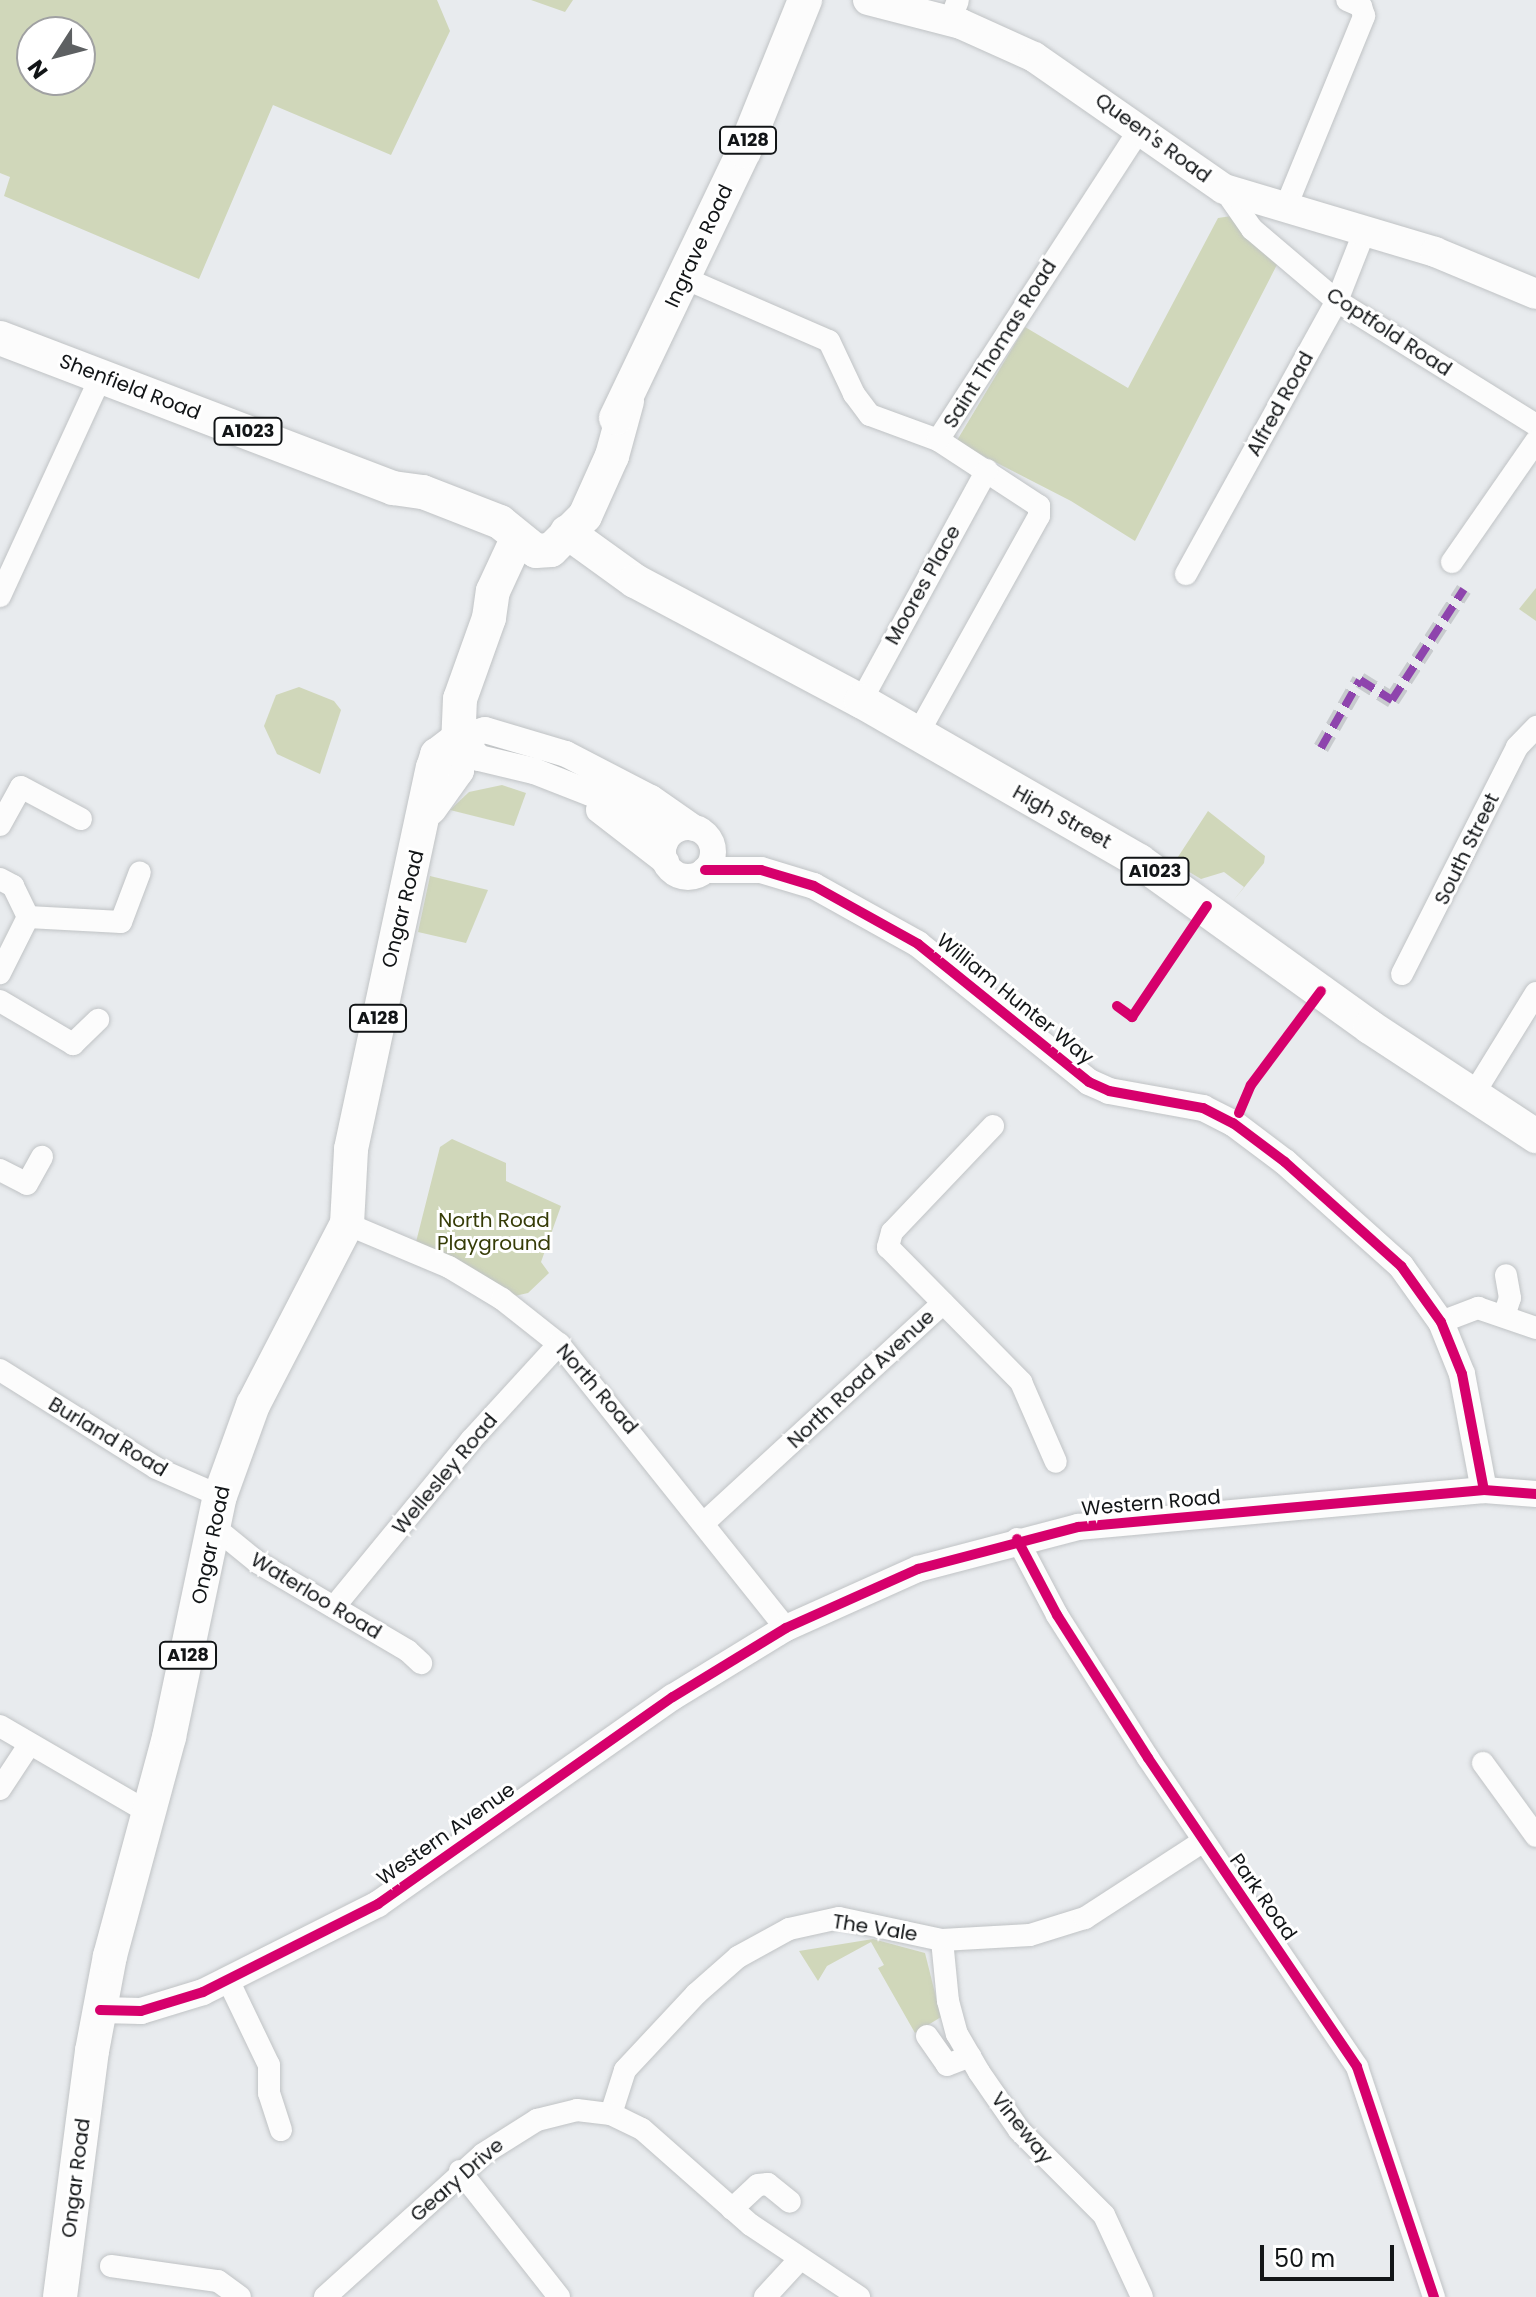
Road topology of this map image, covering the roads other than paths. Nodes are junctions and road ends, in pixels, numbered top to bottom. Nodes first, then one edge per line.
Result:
1 (805, 0) edge
2 (868, 0) edge
3 (1347, 0) edge
4 (954, 10) edge
5 (1139, 130) junction
6 (1224, 189) junction
7 (1285, 209) junction
8 (1365, 230) junction
9 (684, 278) junction
10 (1536, 294) edge
11 (1337, 301) junction
12 (0, 338) edge
13 (101, 376) junction
14 (1536, 425) edge
15 (938, 440) junction
16 (1536, 441) edge
17 (987, 470) junction
18 (567, 532) junction
19 (504, 545) junction
20 (1452, 562) dead end
21 (1186, 574) dead end
22 (0, 596) edge
23 (861, 701) junction
24 (1536, 727) edge
25 (918, 733) junction
26 (461, 737) junction
27 (81, 819) dead end
28 (0, 825) edge
29 (698, 831) junction
30 (665, 852) junction
31 (705, 870) junction
32 (140, 872) dead end
33 (0, 879) edge
34 (793, 879) junction
35 (28, 917) junction
36 (0, 973) edge
37 (1402, 974) dead end
38 (0, 1001) edge
39 (1533, 1004) edge
40 (98, 1020) dead end
41 (1473, 1095) junction
42 (993, 1126) dead end
43 (1536, 1136) edge
44 (42, 1157) dead end
45 (0, 1170) edge
46 (347, 1224) junction
47 (1506, 1275) dead end
48 (943, 1303) junction
49 (1505, 1313) junction
50 (1441, 1322) junction
51 (1536, 1328) edge
52 (559, 1344) junction
53 (0, 1370) edge
54 (1056, 1462) dead end
55 (1484, 1490) junction
56 (1536, 1494) edge
57 (216, 1511) junction
58 (706, 1521) junction
59 (1017, 1539) junction
60 (334, 1607) junction
61 (786, 1628) junction
62 (421, 1663) dead end
63 (0, 1726) edge
64 (29, 1745) junction
65 (1483, 1763) dead end
66 (0, 1789) edge
67 (148, 1812) junction
68 (1536, 1836) edge
69 (1202, 1842) junction
70 (942, 1940) junction
71 (229, 1982) junction
72 (100, 2010) junction
73 (927, 2036) dead end
74 (970, 2056) junction
75 (611, 2114) junction
76 (281, 2130) dead end
77 (460, 2171) junction
78 (790, 2202) dead end
79 (732, 2209) junction
80 (799, 2260) junction
81 (111, 2266) dead end
82 (60, 2297) edge
83 (240, 2297) edge
84 (325, 2297) edge
85 (559, 2297) edge
86 (765, 2297) edge
87 (859, 2297) edge
88 (1142, 2297) edge
89 (1434, 2297) edge

1 - 9 main road, Ingrave Road / A128
2 - 4 main road, Queen's Road
3 - 7 street
4 - 5 main road, Queen's Road
5 - 6 main road, Queen's Road
5 - 15 street, Saint Thomas Road
6 - 7 main road, Queen's Road
6 - 11 street, Coptfold Road
7 - 8 main road, Queen's Road
8 - 10 main road, Queen's Road
8 - 11 street, Alfred Road
9 - 15 street
9 - 18 main road, Ingrave Road / A128
11 - 14 street, Coptfold Road
11 - 21 street, Alfred Road
12 - 13 main road, Shenfield Road / A1023
13 - 19 main road, Shenfield Road / A1023
13 - 22 street
15 - 17 street, Saint Thomas Road
16 - 20 street
17 - 23 street, Moores Place
17 - 25 street, Saint Thomas Road
18 - 19 main road
18 - 23 main road, High Street / A1023
19 - 26 main road
23 - 25 main road, High Street / A1023
24 - 37 street, South Street
25 - 41 main road, High Street / A1023
26 - 29 street, William Hunter Way
26 - 30 street
26 - 46 main road, Ongar Road / A128
27 - 28 street
29 - 30 street
29 - 31 street
29 - 34 street, William Hunter Way
30 - 31 street
31 - 34 street, William Hunter Way
32 - 35 street
33 - 35 street
34 - 50 street, William Hunter Way
35 - 36 street
38 - 40 street
39 - 41 street
41 - 43 main road, High Street / A1023
42 - 48 street, North Road Avenue
44 - 45 street
46 - 52 street, North Road
46 - 57 main road, Ongar Road / A128
47 - 49 street
48 - 54 street
48 - 58 street, North Road Avenue
49 - 50 street
49 - 51 street
50 - 55 street, William Hunter Way
52 - 58 street, North Road
52 - 60 street, Wellesley Road
53 - 57 street, Burland Road
55 - 56 street, Western Road
55 - 59 street, Western Road
57 - 60 street, Waterloo Road
57 - 67 main road, Ongar Road / A128
58 - 61 street, North Road
59 - 61 street, Western Road
59 - 69 street, Park Road
60 - 62 street, Waterloo Road
61 - 71 street, Western Avenue
63 - 64 street
64 - 66 street
64 - 67 street
65 - 68 street
67 - 72 main road, Ongar Road / A128
69 - 70 street, The Vale
69 - 89 street, Park Road
70 - 74 street, Vineway
70 - 75 street, The Vale
71 - 72 street, Western Avenue
71 - 76 street
72 - 82 main road, Ongar Road / A128
73 - 74 street
74 - 88 street, Vineway
75 - 77 street, Geary Drive
75 - 79 street
77 - 84 street, Geary Drive
77 - 85 street
78 - 79 street
79 - 80 street
80 - 86 street
80 - 87 street
81 - 83 street

